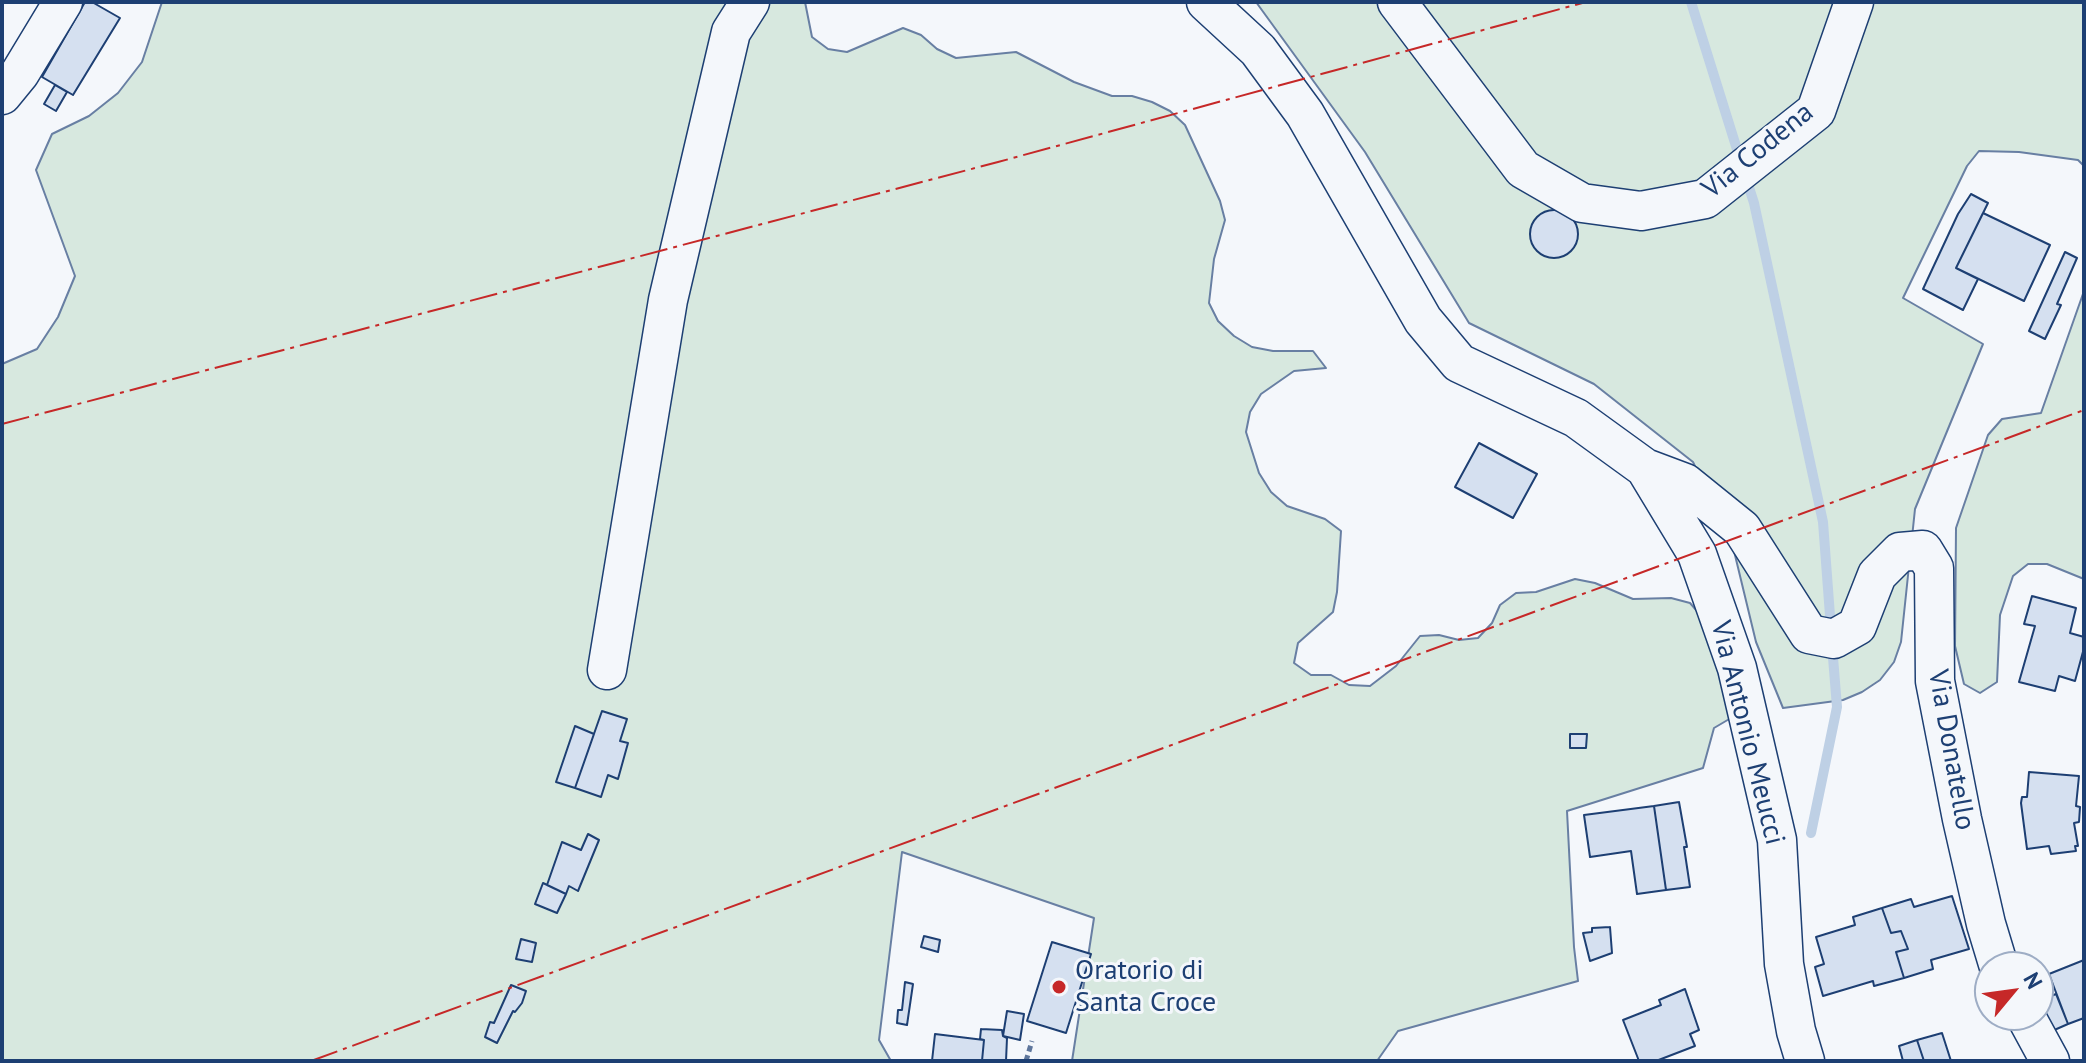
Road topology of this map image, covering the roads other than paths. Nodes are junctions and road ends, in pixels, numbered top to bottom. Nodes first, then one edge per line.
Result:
1 (63, 2) edge
2 (750, 2) edge
3 (1206, 2) edge
4 (1397, 2) edge
5 (1854, 2) edge
6 (2, 95) edge
7 (1645, 468) junction
8 (607, 670) dead end
9 (1994, 951) edge
10 (2034, 1031) edge
11 (1805, 1061) edge
12 (2050, 1061) edge

1 - 6 street
2 - 8 street
3 - 7 street
4 - 5 street, Via Codena
7 - 9 street, Via Donatello
7 - 11 street, Via Antonio Meucci
10 - 12 street

